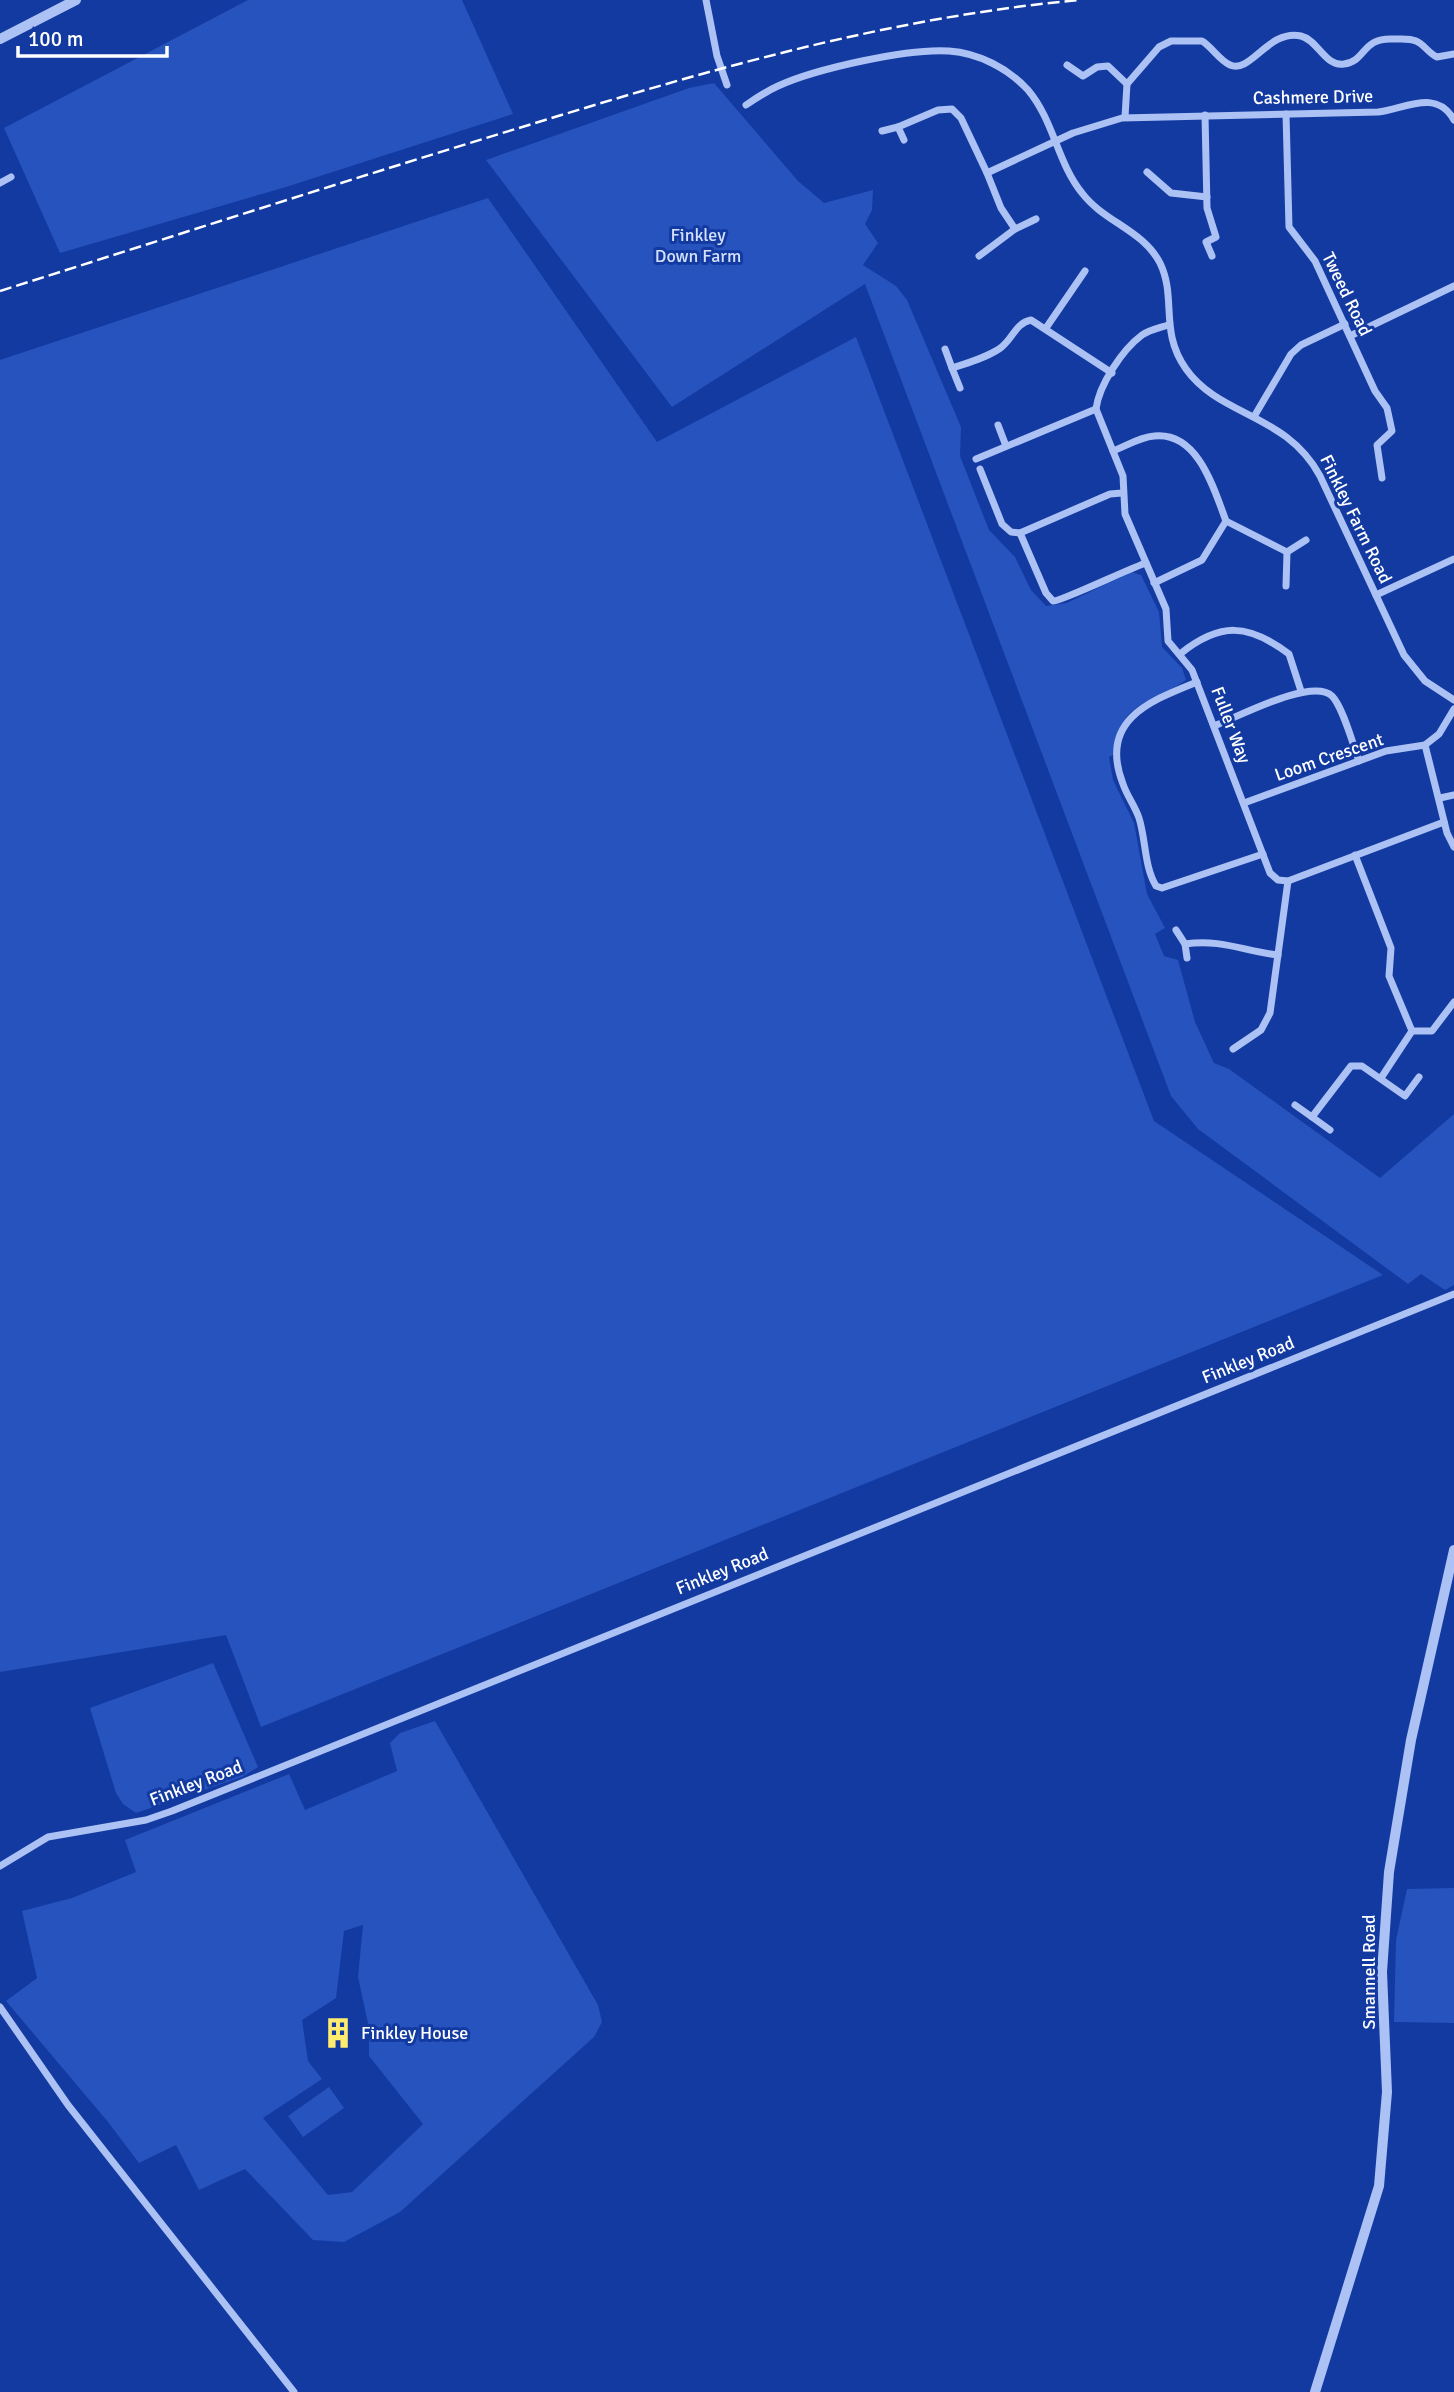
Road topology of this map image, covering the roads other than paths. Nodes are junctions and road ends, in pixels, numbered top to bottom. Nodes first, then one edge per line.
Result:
1 (76, 0) edge
2 (706, 0) edge
3 (0, 39) edge
4 (1454, 54) edge
5 (1068, 65) dead end
6 (1127, 84) junction
7 (727, 85) dead end
8 (746, 105) dead end
9 (1286, 114) junction
10 (1205, 116) junction
11 (1125, 117) junction
12 (1454, 120) edge
13 (898, 127) junction
14 (882, 131) dead end
15 (904, 140) dead end
16 (1056, 141) junction
17 (1147, 172) dead end
18 (987, 173) junction
19 (10, 177) dead end
20 (0, 183) edge
21 (1207, 197) junction
22 (1036, 219) dead end
23 (1015, 229) junction
24 (979, 256) dead end
25 (1212, 256) dead end
26 (1085, 271) dead end
27 (1454, 286) edge
28 (1345, 324) junction
29 (1168, 325) junction
30 (1046, 328) junction
31 (1350, 336) junction
32 (945, 349) dead end
33 (952, 368) junction
34 (1112, 373) junction
35 (960, 388) dead end
36 (1096, 409) junction
37 (1255, 415) junction
38 (998, 425) dead end
39 (1006, 446) junction
40 (1113, 451) junction
41 (976, 459) dead end
42 (980, 468) dead end
43 (1382, 478) dead end
44 (1122, 493) junction
45 (1226, 521) junction
46 (1020, 533) junction
47 (1306, 540) dead end
48 (1287, 552) junction
49 (1454, 559) edge
50 (1146, 563) junction
51 (1154, 583) junction
52 (1286, 586) dead end
53 (1376, 595) junction
54 (1180, 654) junction
55 (1197, 682) junction
56 (1301, 691) junction
57 (1454, 700) edge
58 (1454, 709) edge
59 (1214, 726) junction
60 (1424, 745) junction
61 (1359, 761) junction
62 (1454, 796) edge
63 (1440, 798) junction
64 (1244, 803) junction
65 (1444, 822) junction
66 (1454, 847) edge
67 (1263, 854) junction
68 (1356, 855) junction
69 (1288, 881) junction
70 (1176, 930) dead end
71 (1185, 944) junction
72 (1278, 955) junction
73 (1187, 958) dead end
74 (1454, 1002) edge
75 (1412, 1031) junction
76 (1233, 1049) dead end
77 (1419, 1077) dead end
78 (1381, 1078) junction
79 (1295, 1105) dead end
80 (1312, 1117) junction
81 (1330, 1130) dead end
82 (1454, 1294) edge
83 (1454, 1550) edge
84 (0, 1866) edge
85 (0, 2007) edge
86 (294, 2392) edge
87 (1315, 2392) edge

1 - 3 street
2 - 7 street
4 - 6 street
5 - 6 street
6 - 11 street
8 - 16 street, Finkley Farm Road
9 - 10 street, Cashmere Drive
9 - 12 street, Cashmere Drive
9 - 28 street, Tweed Road
10 - 11 street, Cashmere Drive
10 - 21 street
11 - 16 street, Cashmere Drive
13 - 14 street
13 - 15 street
13 - 18 street
16 - 18 street, Cashmere Drive
16 - 29 street, Finkley Farm Road
17 - 21 street
18 - 23 street
19 - 20 street
21 - 25 street
22 - 23 street
23 - 24 street
26 - 30 street
27 - 31 street
28 - 31 street, Tweed Road
28 - 37 street
29 - 34 street
29 - 37 street, Finkley Farm Road
30 - 33 street
30 - 34 street
31 - 43 street, Tweed Road
32 - 33 street
33 - 35 street
34 - 36 street
36 - 39 street
36 - 40 street, Fuller Way
37 - 53 street, Finkley Farm Road
38 - 39 street
39 - 41 street
40 - 44 street, Fuller Way
40 - 45 street
42 - 46 street
44 - 46 street
44 - 50 street, Fuller Way
45 - 48 street
45 - 51 street
46 - 50 street
47 - 48 street
48 - 52 street
49 - 53 street
50 - 51 street, Fuller Way
51 - 54 street, Fuller Way
53 - 57 street, Finkley Farm Road
54 - 55 street, Fuller Way
54 - 56 street
55 - 59 street, Fuller Way
55 - 67 street
56 - 59 street
56 - 61 street
58 - 60 street
59 - 64 street, Fuller Way
60 - 61 street, Loom Crescent
60 - 63 street
61 - 64 street, Loom Crescent
62 - 63 street
63 - 65 street
64 - 67 street, Fuller Way
65 - 66 street
65 - 68 street
67 - 69 street, Fuller Way
68 - 69 street
68 - 75 street
69 - 72 street
70 - 71 street
71 - 72 street
71 - 73 street
72 - 76 street
74 - 75 street
75 - 78 street
77 - 78 street
78 - 80 street
79 - 80 street
80 - 81 street
82 - 84 street, Finkley Road
83 - 87 street, Smannell Road
85 - 86 street

